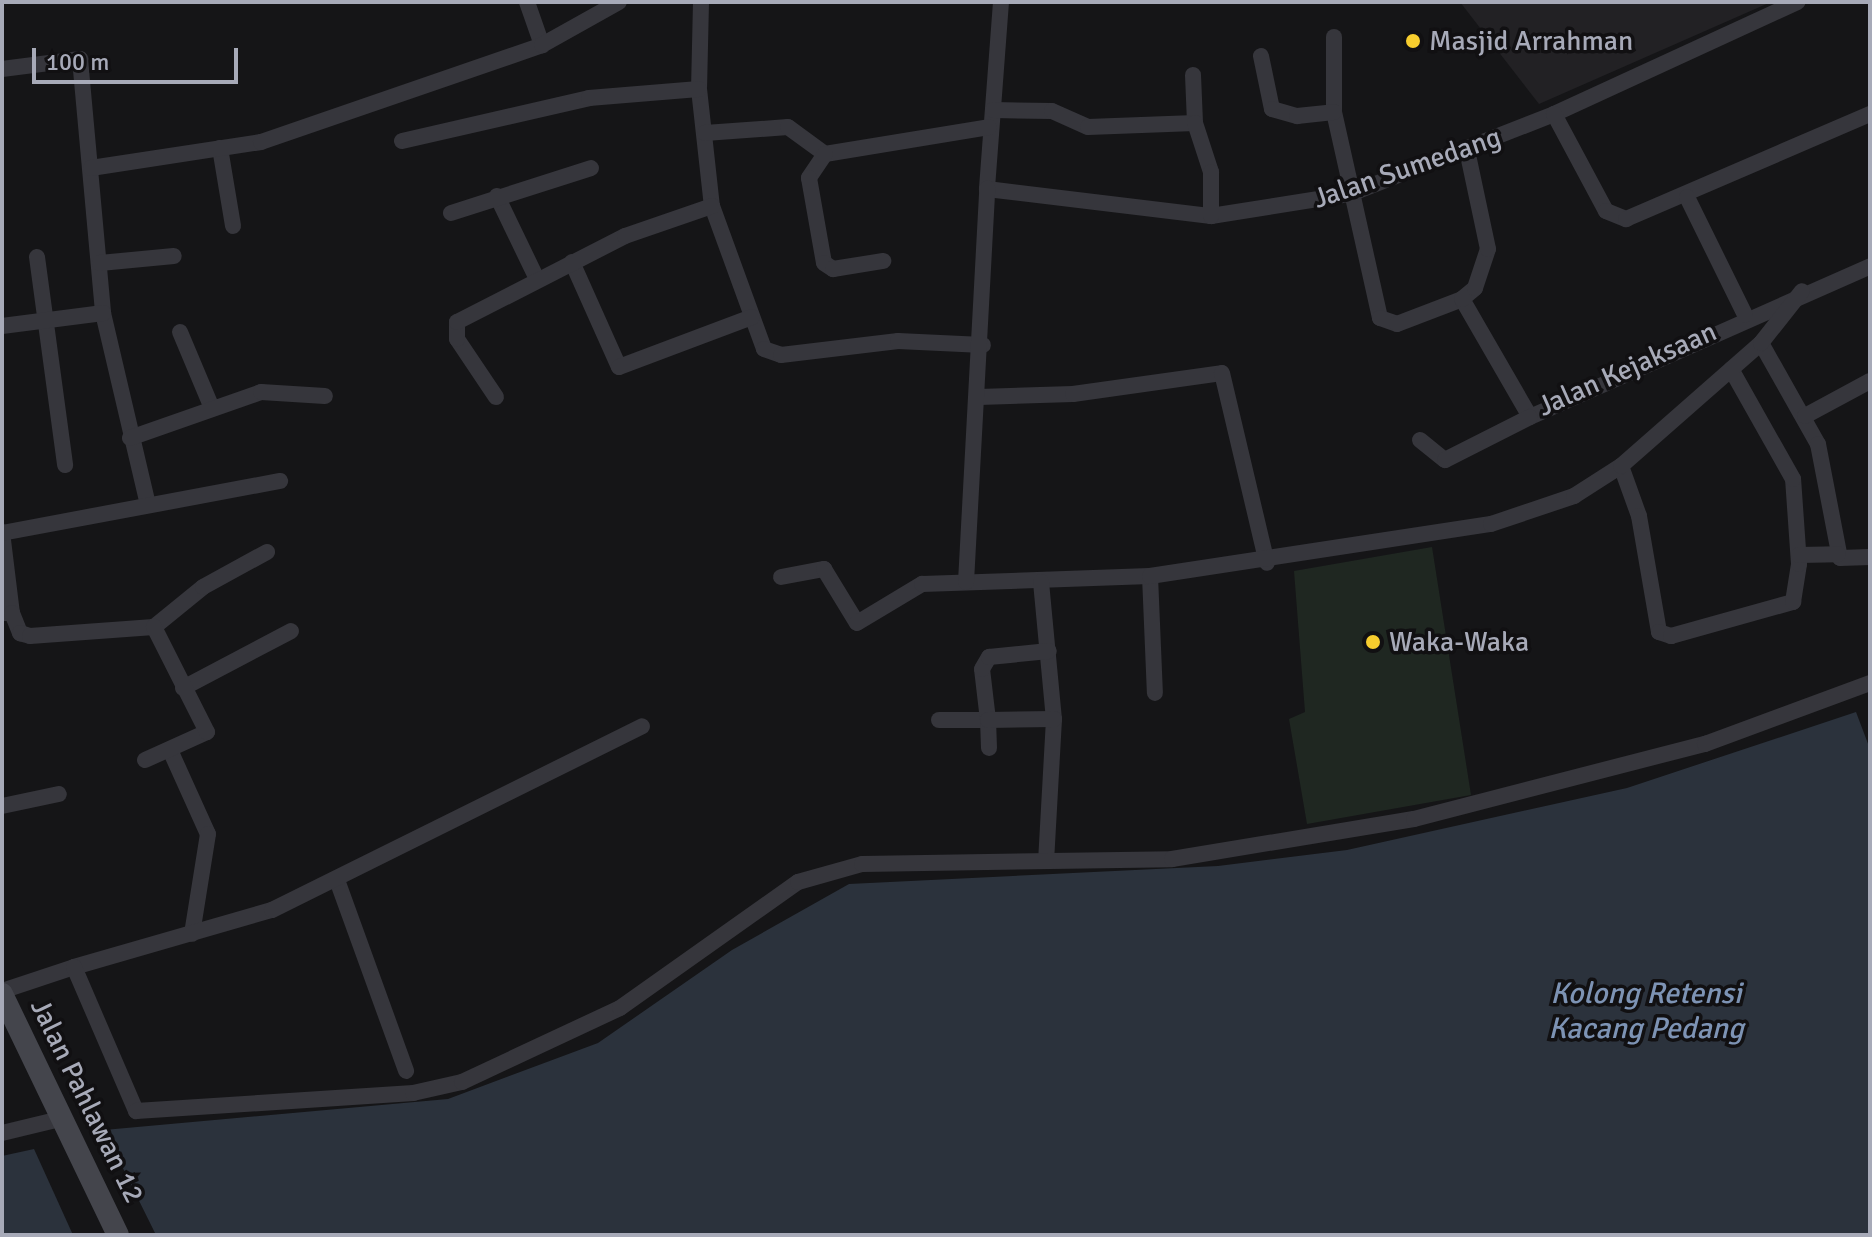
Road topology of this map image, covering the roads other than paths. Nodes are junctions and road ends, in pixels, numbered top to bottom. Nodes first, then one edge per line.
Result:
1 (527, 2) edge
2 (619, 2) edge
3 (701, 2) edge
4 (1001, 2) edge
5 (1798, 2) edge
6 (1334, 37) dead end
7 (542, 45) junction
8 (1261, 56) dead end
9 (2, 69) edge
10 (1193, 75) dead end
11 (699, 89) junction
12 (993, 110) junction
13 (1334, 112) junction
14 (1554, 114) junction
15 (1870, 114) edge
16 (1195, 123) junction
17 (989, 127) junction
18 (705, 133) junction
19 (402, 141) dead end
20 (220, 148) junction
21 (1467, 150) junction
22 (825, 154) junction
23 (91, 168) junction
24 (591, 168) dead end
25 (987, 189) junction
26 (1350, 194) junction
27 (497, 196) junction
28 (1687, 197) junction
29 (712, 206) junction
30 (451, 213) dead end
31 (1211, 216) junction
32 (233, 226) dead end
33 (174, 256) dead end
34 (37, 257) dead end
35 (883, 261) dead end
36 (572, 262) junction
37 (100, 263) junction
38 (1870, 266) edge
39 (537, 279) junction
40 (1802, 291) junction
41 (1462, 299) junction
42 (103, 313) junction
43 (1745, 315) junction
44 (752, 317) junction
45 (44, 321) junction
46 (2, 326) edge
47 (180, 332) dead end
48 (1761, 343) junction
49 (983, 345) junction
50 (1731, 369) junction
51 (1870, 381) edge
52 (325, 396) dead end
53 (496, 397) dead end
54 (979, 397) junction
55 (212, 408) junction
56 (1805, 416) junction
57 (1530, 417) junction
58 (130, 438) junction
59 (1420, 440) dead end
60 (65, 465) dead end
61 (1621, 466) junction
62 (280, 481) dead end
63 (147, 501) junction
64 (2, 533) edge
65 (267, 552) dead end
66 (1838, 554) junction
67 (1799, 555) junction
68 (1870, 557) edge
69 (1267, 563) junction
70 (1150, 576) junction
71 (781, 577) dead end
72 (966, 582) junction
73 (1041, 582) junction
74 (7, 613) edge
75 (154, 627) junction
76 (291, 631) dead end
77 (1049, 651) junction
78 (1868, 684) edge
79 (183, 688) junction
80 (1155, 693) dead end
81 (1054, 719) junction
82 (939, 720) dead end
83 (988, 720) junction
84 (642, 726) dead end
85 (989, 748) dead end
86 (170, 750) junction
87 (145, 760) dead end
88 (59, 794) dead end
89 (2, 806) edge
90 (1046, 860) junction
91 (337, 880) junction
92 (192, 934) junction
93 (74, 967) junction
94 (2, 992) edge
95 (406, 1071) dead end
96 (64, 1118) junction
97 (2, 1133) edge
98 (118, 1235) edge

1 - 7 street
2 - 7 street
3 - 11 street
4 - 12 street
5 - 14 street, Jalan Sumedang
6 - 13 street
7 - 20 street
8 - 13 street
9 - 23 street
10 - 16 street
11 - 18 street
11 - 19 street
12 - 16 street
12 - 17 street
13 - 26 street
14 - 21 street, Jalan Sumedang
14 - 28 street
15 - 28 street
16 - 31 street
17 - 22 street
17 - 25 street
18 - 22 street
18 - 29 street
20 - 23 street
20 - 32 street
21 - 26 street, Jalan Sumedang
21 - 41 street
22 - 35 street
23 - 37 street
24 - 27 street
25 - 31 street, Jalan Sumedang
25 - 49 street
26 - 31 street, Jalan Sumedang
26 - 41 street
27 - 30 street
27 - 39 street
28 - 43 street
29 - 36 street
29 - 44 street
33 - 37 street
34 - 45 street
36 - 39 street
36 - 44 street
37 - 42 street
38 - 40 street, Jalan Kejaksaan
39 - 53 street
40 - 43 street, Jalan Kejaksaan
40 - 48 street
41 - 57 street, Jalan Kejaksaan
42 - 45 street
42 - 58 street
43 - 57 street, Jalan Kejaksaan
44 - 49 street
45 - 46 street
45 - 60 street
47 - 55 street
48 - 50 street
48 - 56 street
49 - 54 street
50 - 61 street
50 - 67 street
51 - 56 street
52 - 55 street
54 - 69 street
54 - 72 street
55 - 58 street
56 - 66 street
57 - 59 street
58 - 63 street
61 - 67 street
61 - 69 street
62 - 63 street
63 - 64 street
64 - 74 street
65 - 75 street
66 - 67 street
66 - 68 street
69 - 70 street
70 - 73 street
70 - 80 street
71 - 72 street
72 - 73 street
73 - 77 street
74 - 75 street
75 - 79 street
76 - 79 street
77 - 81 street
77 - 83 street
78 - 90 street
79 - 86 street
81 - 83 street
81 - 90 street
82 - 83 street
83 - 85 street
84 - 91 street
86 - 87 street
86 - 92 street
88 - 89 street
90 - 93 street
91 - 92 street
91 - 95 street
92 - 93 street
93 - 94 street
94 - 96 main road, Jalan Pahlawan 12
96 - 97 street
96 - 98 main road, Jalan Pahlawan 12

